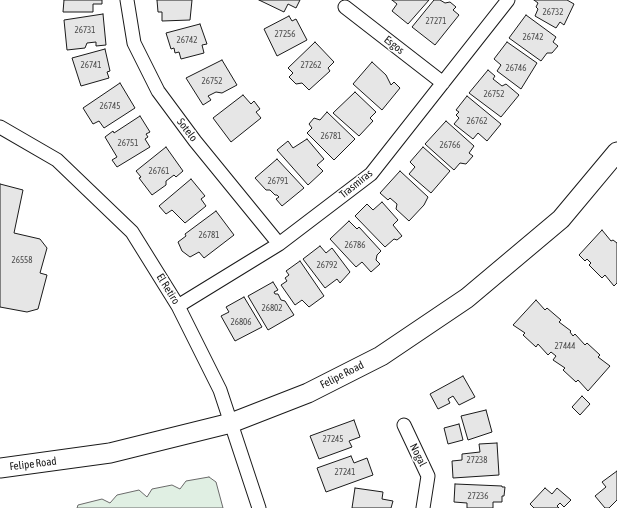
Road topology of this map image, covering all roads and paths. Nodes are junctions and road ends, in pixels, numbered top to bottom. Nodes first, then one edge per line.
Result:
1 (127, 0) edge
2 (508, 0) edge
3 (344, 7) dead end
4 (443, 83) junction
5 (0, 126) edge
6 (617, 152) edge
7 (279, 244) junction
8 (178, 306) junction
9 (232, 423) junction
10 (404, 426) dead end
11 (0, 468) edge
12 (259, 508) edge
13 (424, 508) edge

1 - 7 street, Sotelo
2 - 4 street, Trasmiras
3 - 4 street, Esgos
4 - 7 street, Trasmiras
5 - 8 street, El Retiro
6 - 9 main road, Felipe Road
7 - 8 street, Trasmiras
8 - 9 street, El Retiro
9 - 11 main road, Felipe Road
9 - 12 street, El Retiro
10 - 13 street, Nogal

